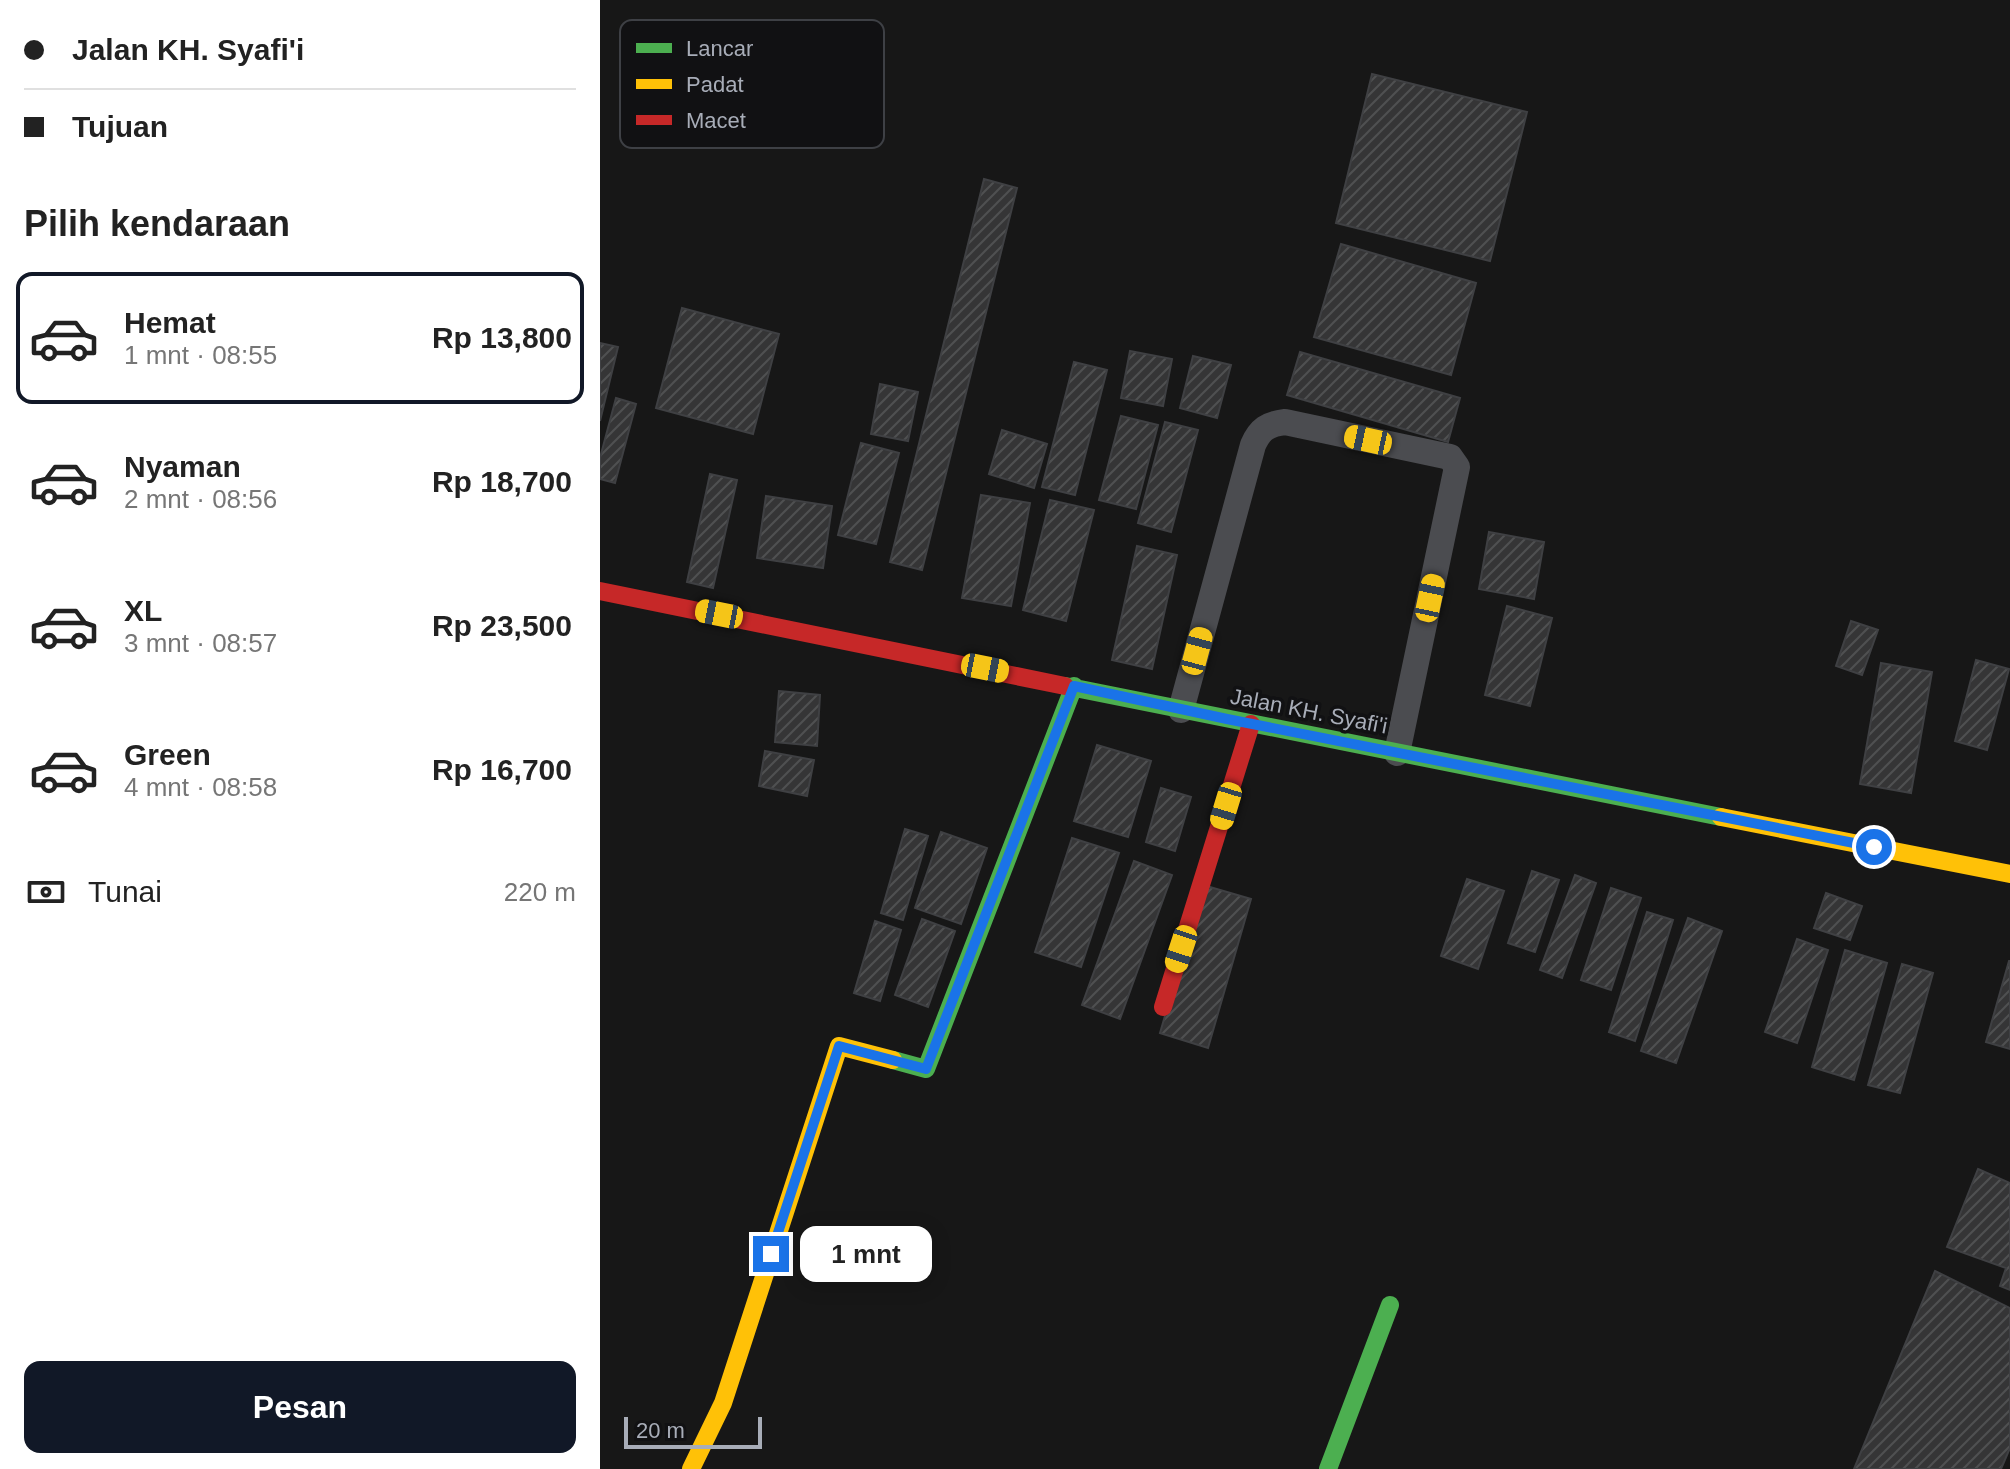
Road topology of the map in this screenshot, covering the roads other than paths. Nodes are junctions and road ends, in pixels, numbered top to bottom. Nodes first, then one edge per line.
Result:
1 (600, 591) edge
2 (1074, 686) junction
3 (1181, 710) junction
4 (1251, 724) junction
5 (1397, 753) junction
6 (2010, 874) edge
7 (1163, 1007) dead end
8 (1390, 1305) dead end
9 (691, 1469) edge
10 (1328, 1469) edge

1 - 2 main road, Jalan KH. Syafi'i
2 - 3 main road, Jalan KH. Syafi'i
2 - 9 main road
3 - 4 main road, Jalan KH. Syafi'i
3 - 5 lane
4 - 5 main road, Jalan KH. Syafi'i
4 - 7 main road
5 - 6 main road, Jalan KH. Syafi'i
8 - 10 main road

